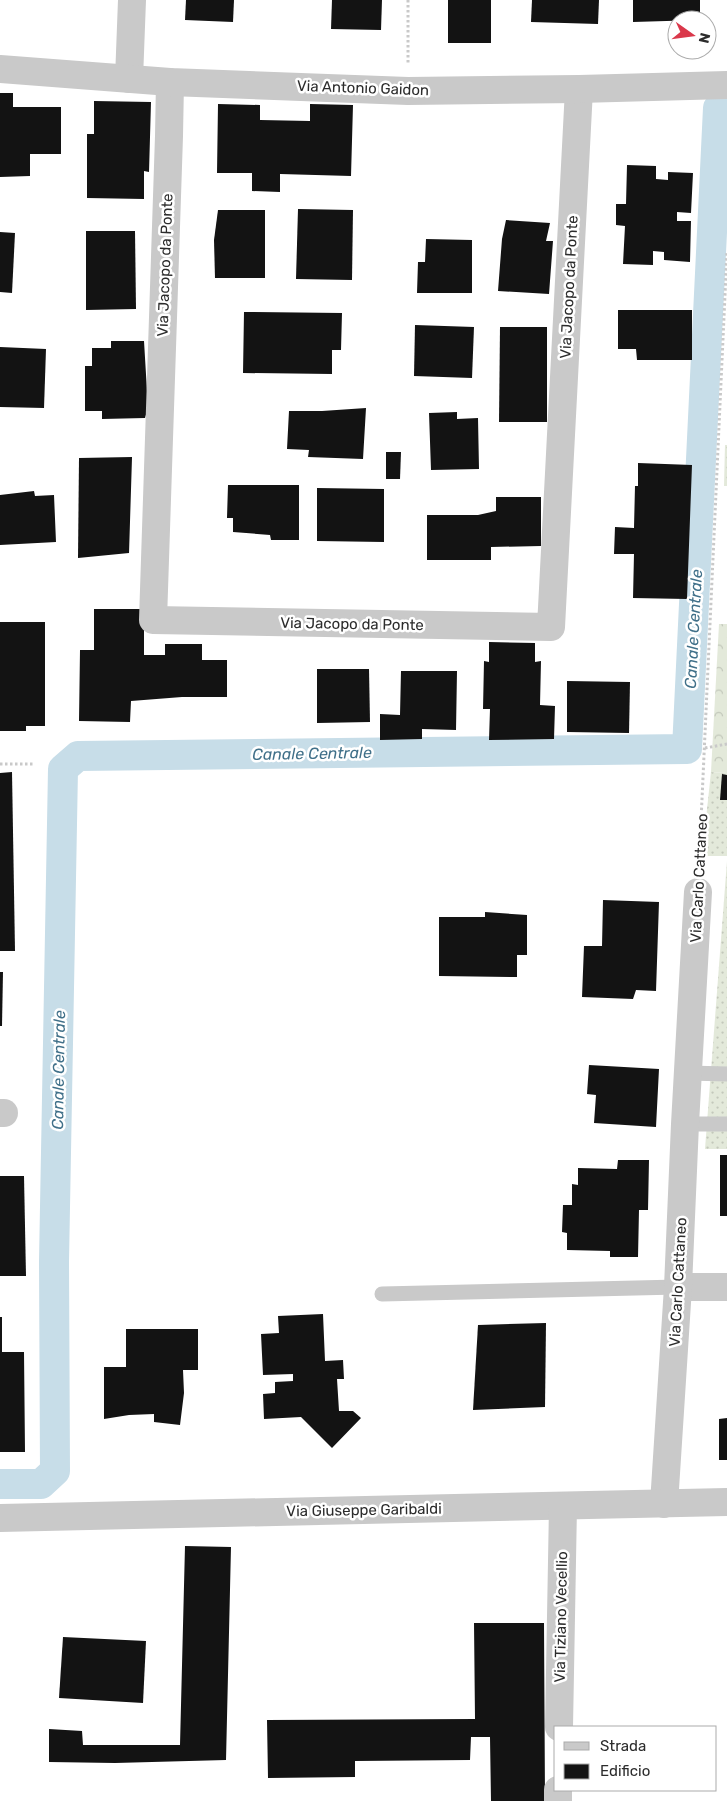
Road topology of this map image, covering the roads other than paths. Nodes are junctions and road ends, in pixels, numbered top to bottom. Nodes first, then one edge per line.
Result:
1 (132, 0) edge
2 (0, 69) edge
3 (129, 79) junction
4 (170, 82) junction
5 (727, 85) edge
6 (579, 89) junction
7 (698, 892) road end
8 (688, 1073) junction
9 (727, 1074) edge
10 (685, 1124) junction
11 (727, 1124) edge
12 (678, 1287) junction
13 (727, 1287) edge
14 (382, 1294) dead end
15 (727, 1502) edge
16 (664, 1504) junction
17 (563, 1506) junction
18 (0, 1518) edge
19 (559, 1726) edge

1 - 3 street
2 - 3 street, Via Antonio Gaidon
3 - 4 street, Via Antonio Gaidon
4 - 6 street, Via Antonio Gaidon
4 - 6 street, Via Jacopo da Ponte
5 - 6 street, Via Antonio Gaidon
7 - 8 street, Via Carlo Cattaneo
8 - 9 lane
8 - 10 street, Via Carlo Cattaneo
10 - 11 lane
10 - 12 street, Via Carlo Cattaneo
12 - 13 street
12 - 14 lane
12 - 16 street, Via Carlo Cattaneo
15 - 16 street, Via Giuseppe Garibaldi
16 - 17 street, Via Giuseppe Garibaldi
17 - 18 street, Via Giuseppe Garibaldi
17 - 19 street, Via Tiziano Vecellio

